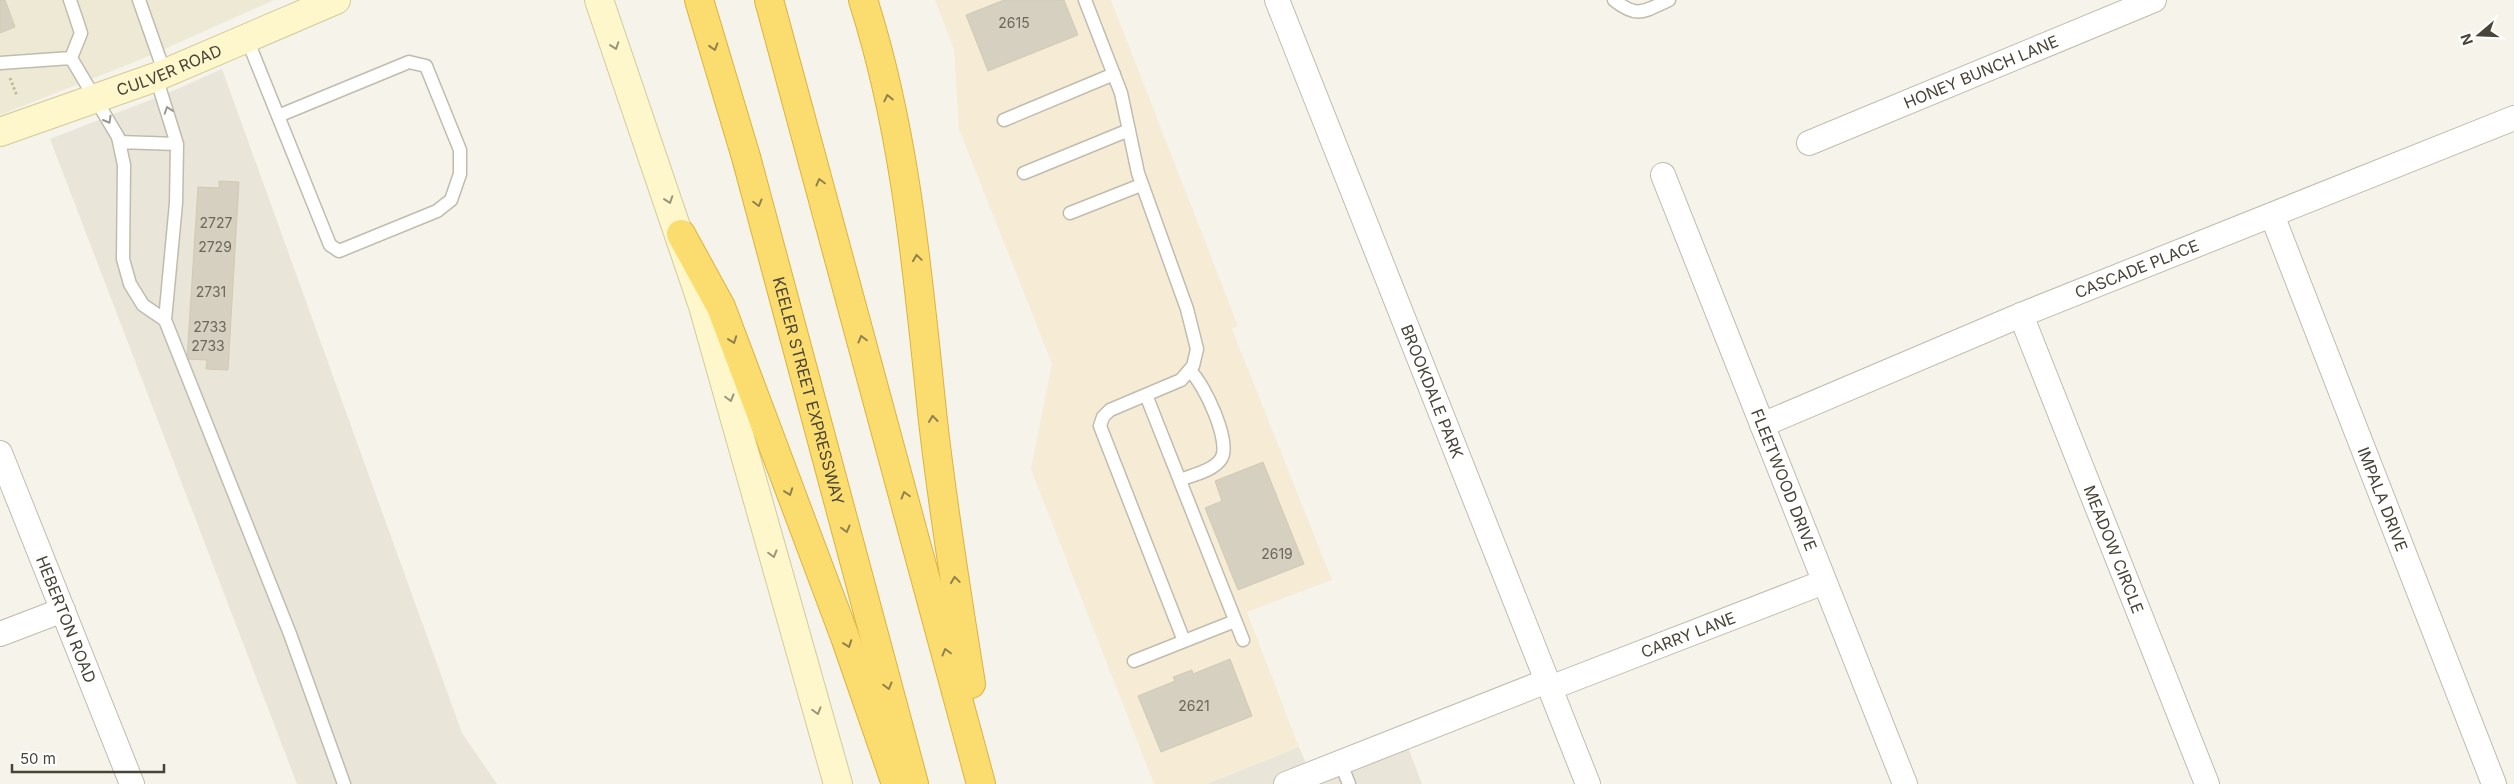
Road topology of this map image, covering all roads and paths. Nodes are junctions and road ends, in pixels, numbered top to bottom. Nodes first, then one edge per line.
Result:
1 (70, 0) edge
2 (139, 0) edge
3 (336, 0) edge
4 (599, 0) edge
5 (699, 0) edge
6 (769, 0) edge
7 (863, 0) edge
8 (1085, 0) edge
9 (1277, 0) edge
10 (1614, 0) edge
11 (1669, 0) edge
12 (2154, 0) edge
13 (247, 39) junction
14 (71, 58) junction
15 (0, 63) edge
16 (160, 74) junction
17 (1114, 74) junction
18 (96, 99) junction
19 (278, 116) junction
20 (2514, 118) edge
21 (1004, 120) dead end
22 (1129, 130) junction
23 (0, 132) edge
24 (119, 142) junction
25 (1808, 143) dead end
26 (177, 144) junction
27 (1024, 173) dead end
28 (1663, 175) dead end
29 (1141, 185) junction
30 (1070, 214) dead end
31 (2272, 215) junction
32 (681, 234) junction
33 (2021, 315) junction
34 (165, 320) junction
35 (1190, 371) junction
36 (1146, 395) junction
37 (1762, 425) junction
38 (0, 453) edge
39 (1180, 480) junction
40 (1824, 582) junction
41 (63, 610) junction
42 (1235, 620) junction
43 (0, 634) edge
44 (1243, 640) dead end
45 (1184, 641) junction
46 (1134, 661) dead end
47 (1549, 685) junction
48 (1340, 762) junction
49 (132, 784) edge
50 (344, 784) edge
51 (838, 784) edge
52 (896, 784) edge
53 (914, 784) edge
54 (981, 784) edge
55 (988, 784) edge
56 (1286, 784) edge
57 (1349, 784) edge
58 (1588, 784) edge
59 (1905, 784) edge
60 (2207, 784) edge
61 (2494, 784) edge

1 - 14 lane
2 - 16 lane
3 - 13 main road, CULVER ROAD
4 -> 32 main road
5 -> 53 highway, KEELER STREET EXPRESSWAY
54 -> 6 highway
55 -> 7 highway
8 - 17 lane
9 - 47 street, BROOKDALE PARK
10 - 11 lane
12 - 25 street, HONEY BUNCH LANE
13 - 16 main road, CULVER ROAD
13 - 19 lane
14 - 15 lane
14 - 18 lane
16 - 18 main road, CULVER ROAD
26 -> 16 lane
17 - 21 lane
17 - 22 lane
18 - 23 main road, CULVER ROAD
18 -> 24 lane
19 - 19 lane
20 - 31 street, CASCADE PLACE
22 - 27 lane
22 - 29 lane
24 - 26 lane
24 - 34 lane
26 - 34 lane
28 - 37 street, FLEETWOOD DRIVE
29 - 30 lane
29 - 35 lane
31 - 33 street, CASCADE PLACE
31 - 61 street, IMPALA DRIVE
32 -> 51 main road
32 -> 52 highway
33 - 37 street, CASCADE PLACE
33 - 60 street, MEADOW CIRCLE
34 - 50 lane
35 - 36 lane
35 - 39 lane
36 - 39 lane
36 - 45 lane
37 - 40 street, FLEETWOOD DRIVE
38 - 41 street, HEBERTON ROAD
39 - 42 lane
40 - 47 street, CARRY LANE
40 - 59 street, FLEETWOOD DRIVE
41 - 43 street
41 - 49 street, HEBERTON ROAD
42 - 44 lane
42 - 45 lane
45 - 46 lane
47 - 48 street, CARRY LANE
47 - 58 street, BROOKDALE PARK
48 - 56 street, CARRY LANE
48 - 57 lane

